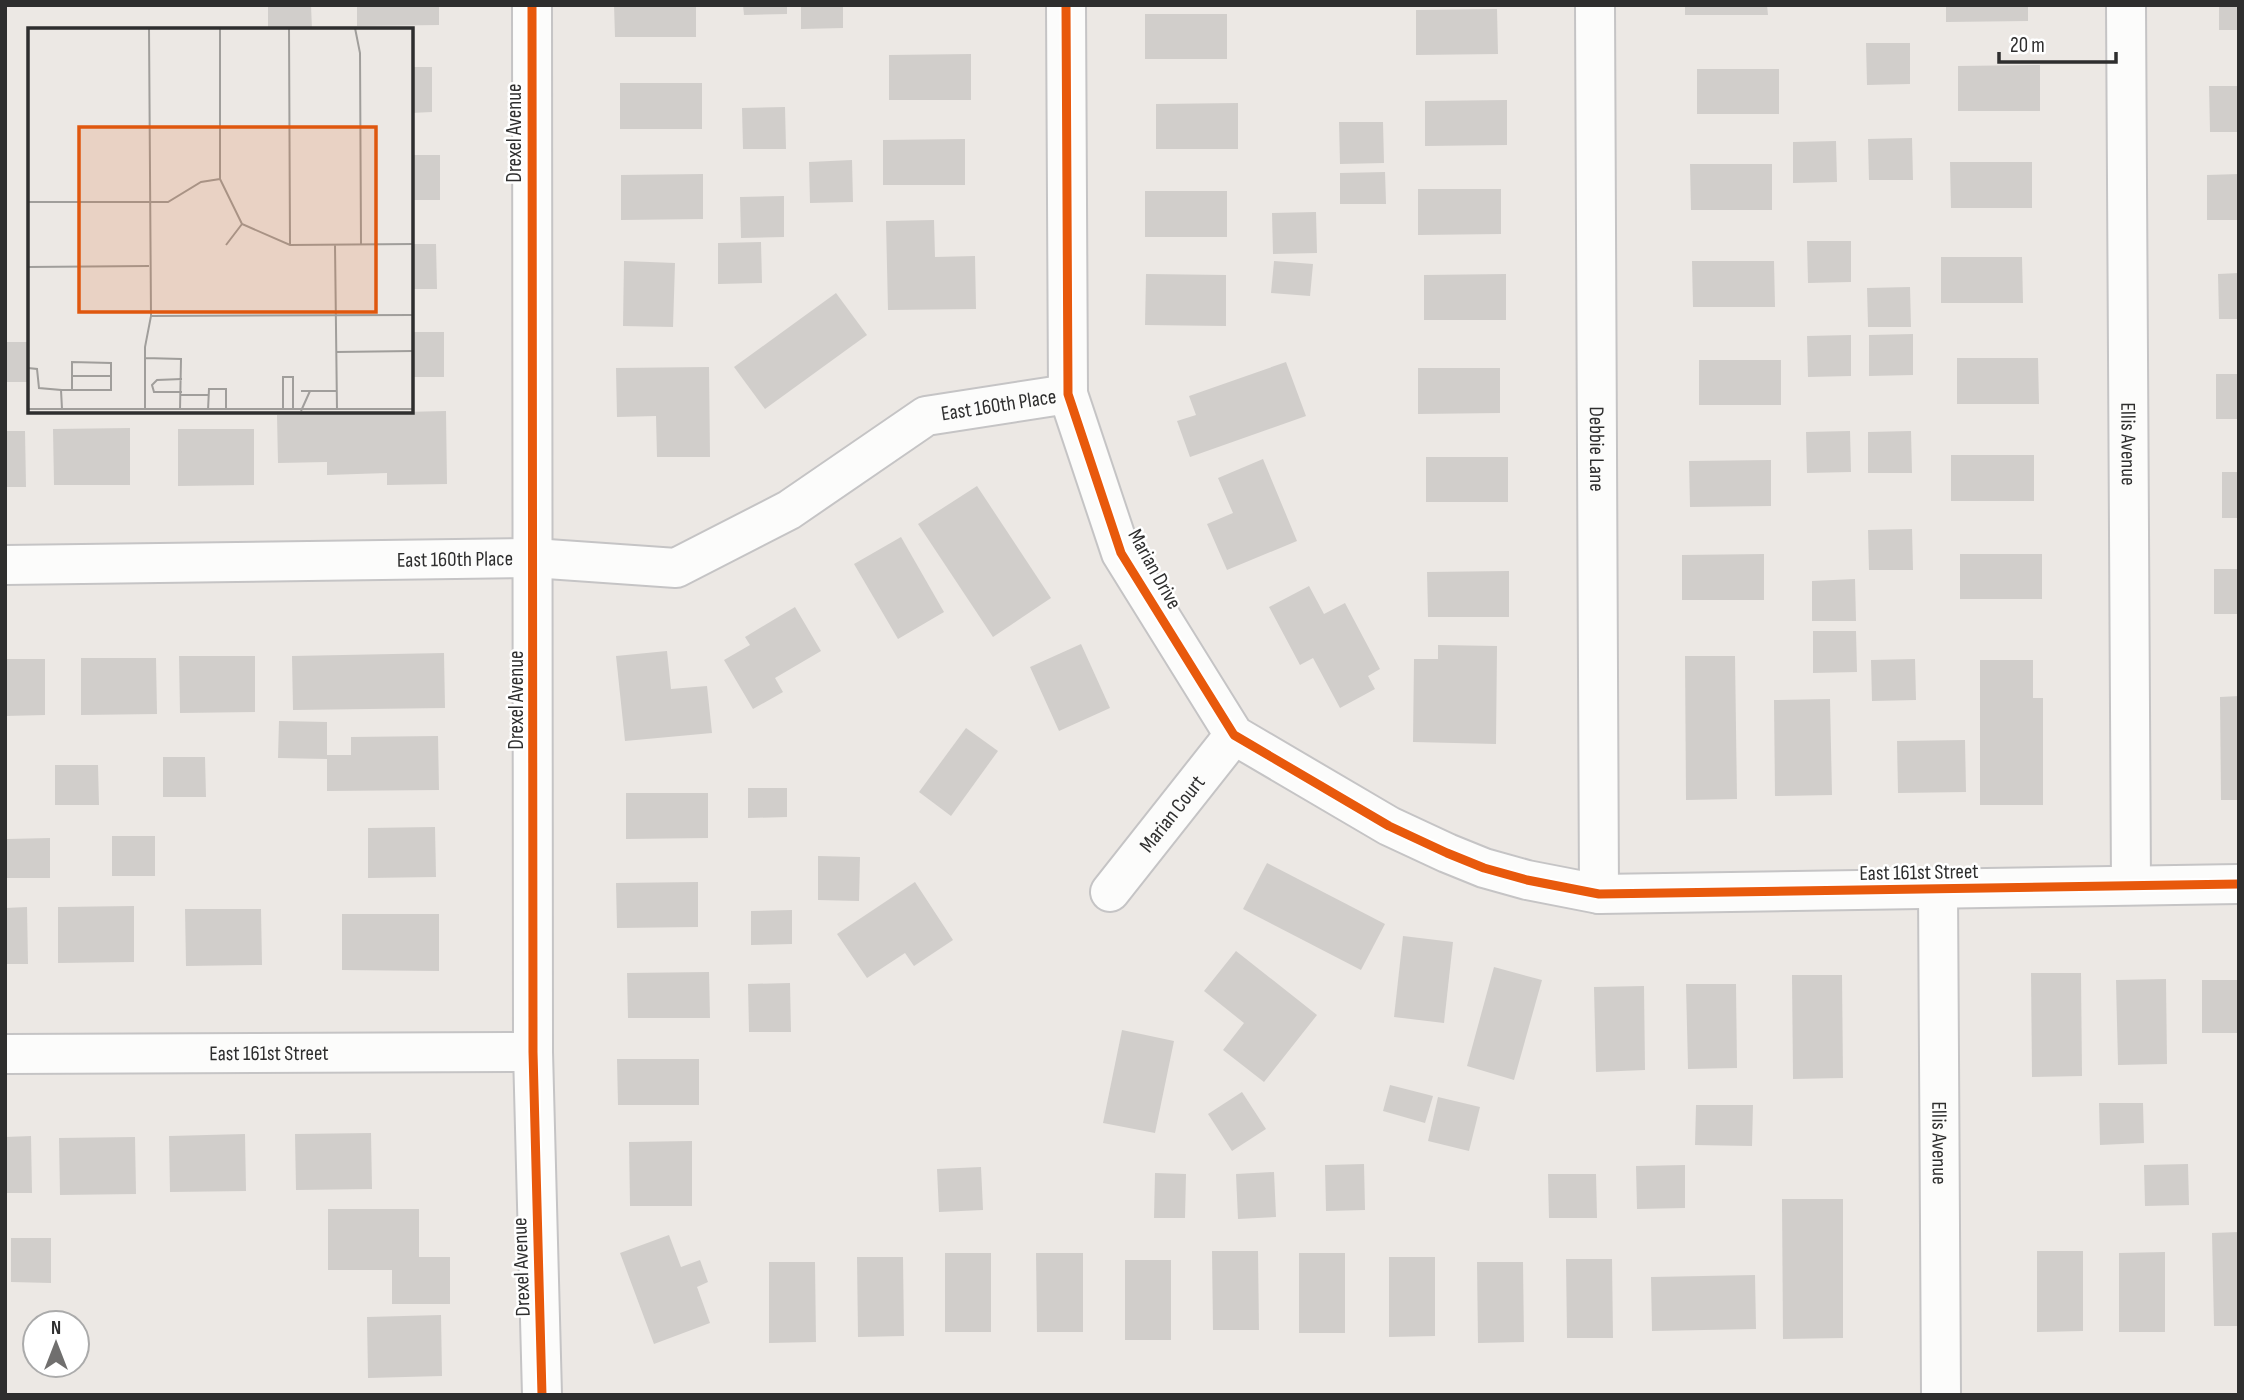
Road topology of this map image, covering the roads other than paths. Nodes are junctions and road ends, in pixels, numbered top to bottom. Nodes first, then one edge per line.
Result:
1 (532, 5) edge
2 (1066, 5) edge
3 (1595, 5) edge
4 (2126, 5) edge
5 (1068, 394) junction
6 (533, 558) junction
7 (5, 565) edge
8 (1234, 735) junction
9 (2239, 884) edge
10 (2131, 885) junction
11 (1938, 889) junction
12 (1110, 892) dead end
13 (1599, 894) junction
14 (533, 1052) junction
15 (5, 1054) edge
16 (542, 1395) edge
17 (1941, 1395) edge

1 - 6 street, Drexel Avenue
2 - 5 street, Marian Drive
3 - 13 street, Debbie Lane
4 - 10 street, Ellis Avenue
5 - 6 street, East 160th Place
5 - 8 street, Marian Drive
6 - 7 street, East 160th Place
6 - 14 street, Drexel Avenue
8 - 12 street, Marian Court
8 - 13 street, Marian Drive
9 - 10 street, East 161st Street
10 - 11 street, East 161st Street
11 - 13 street, East 161st Street
11 - 17 street, Ellis Avenue
14 - 15 street, East 161st Street
14 - 16 street, Drexel Avenue

